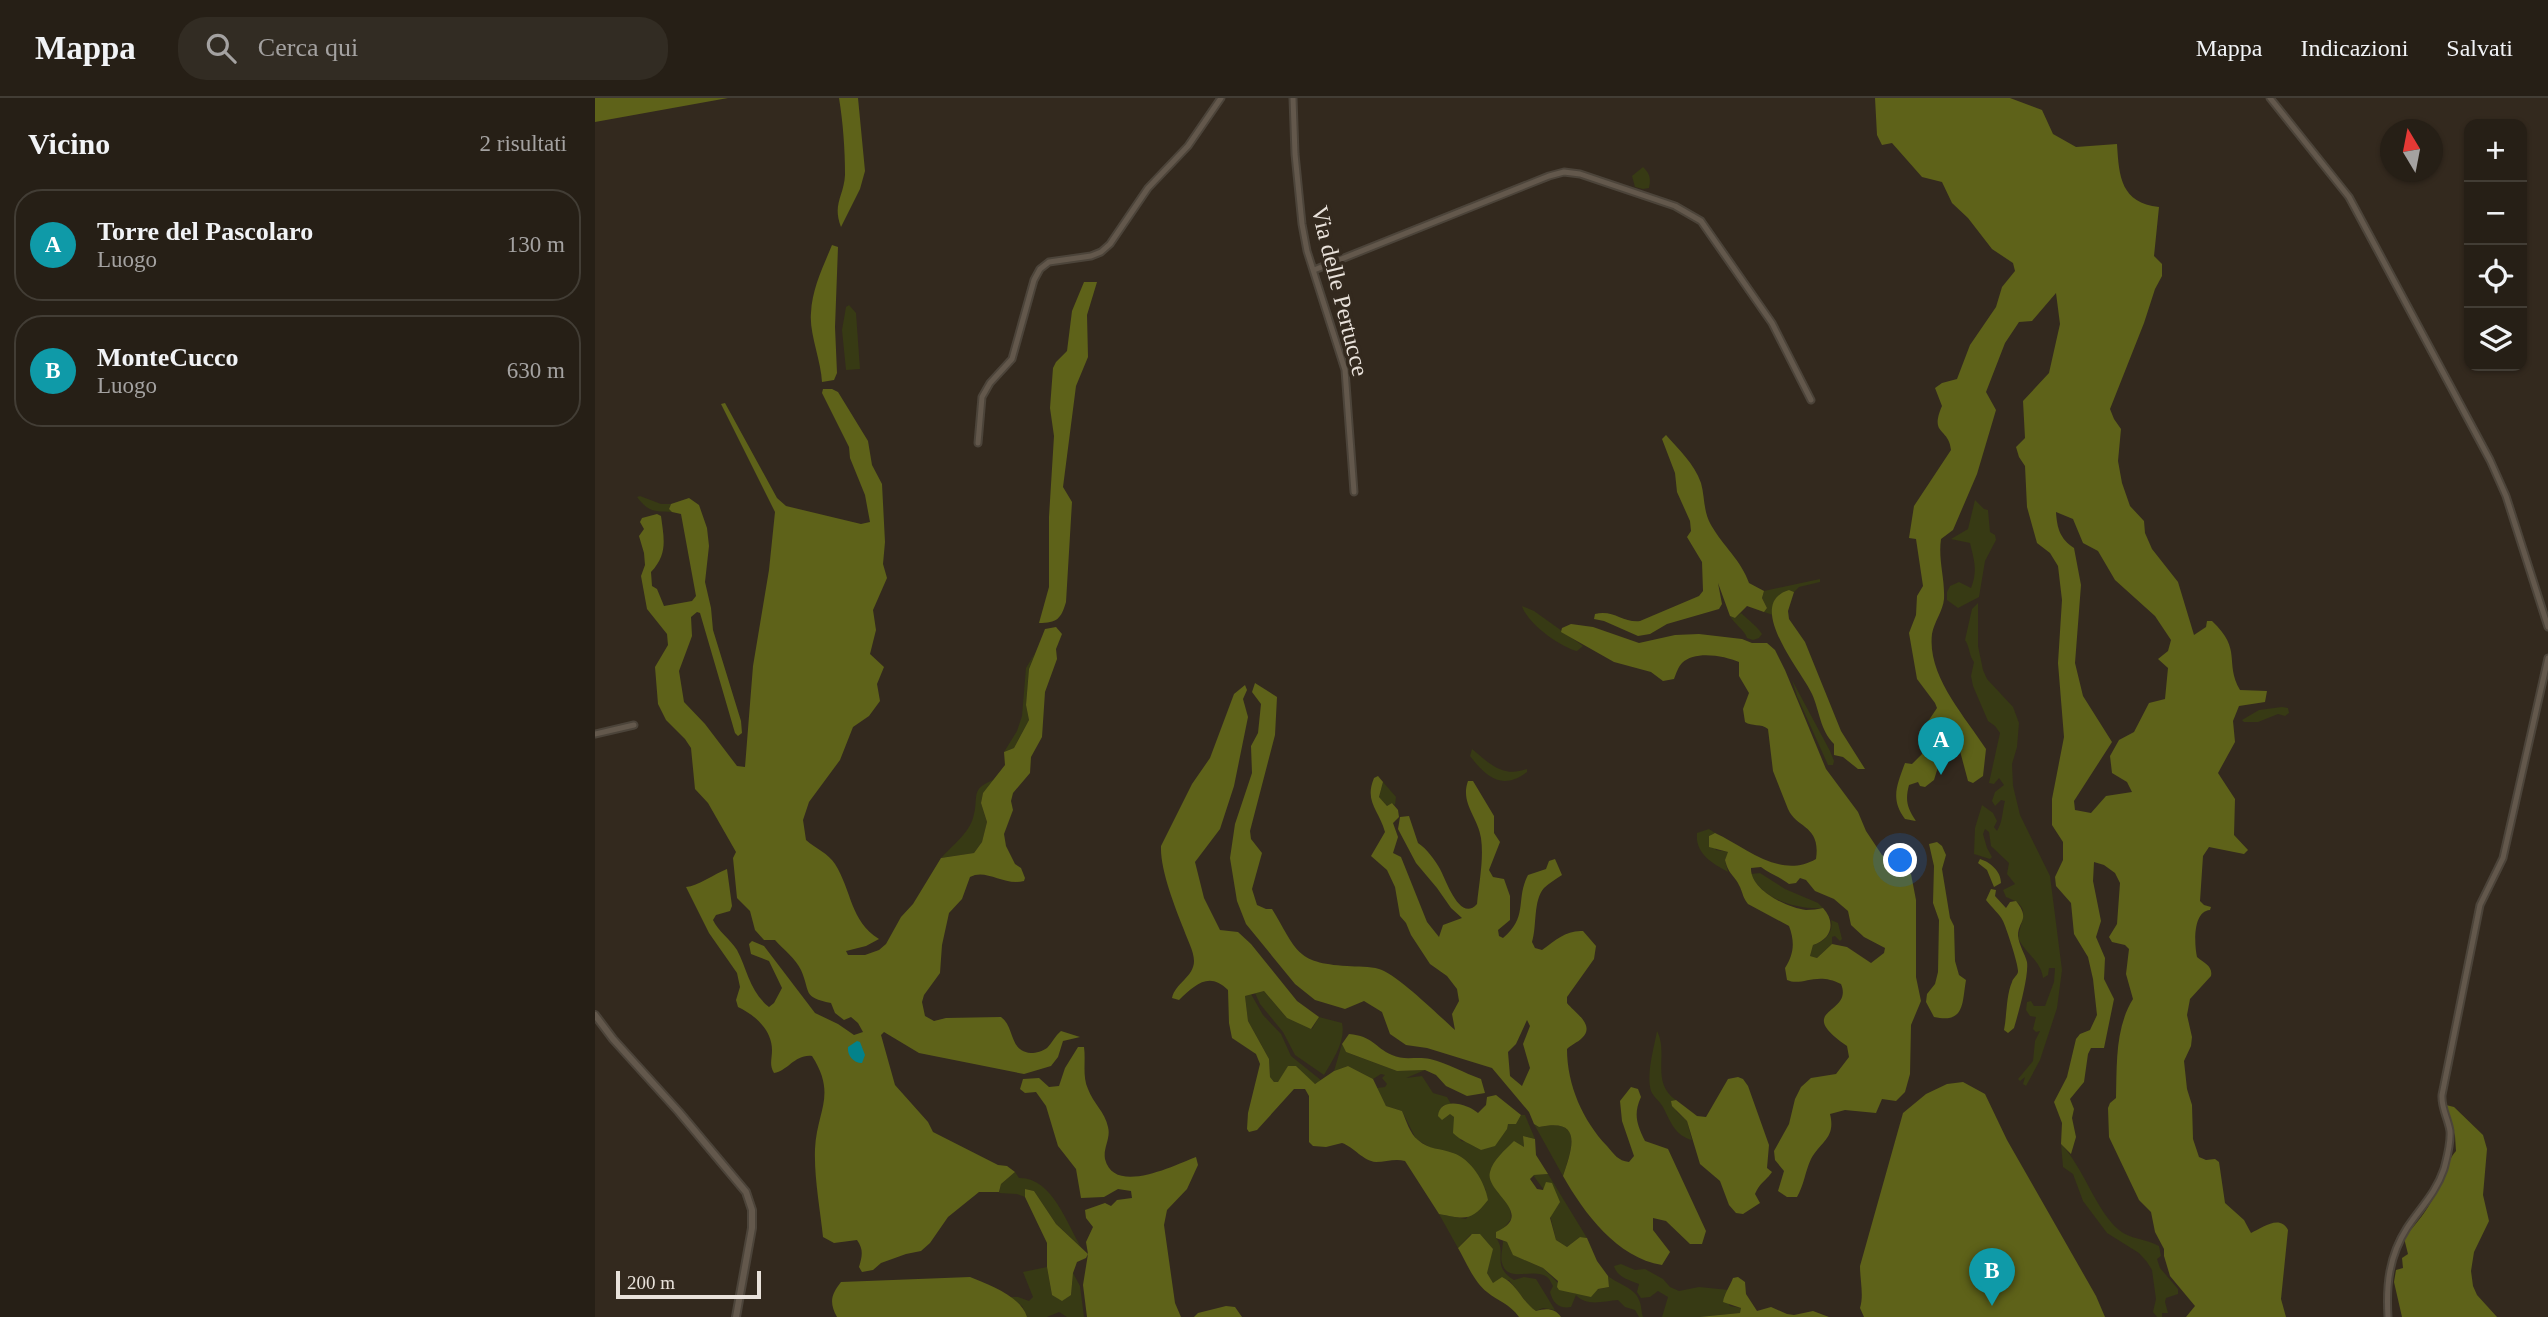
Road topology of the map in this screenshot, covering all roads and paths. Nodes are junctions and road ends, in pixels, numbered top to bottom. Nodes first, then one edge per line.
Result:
1 (1221, 98) edge
2 (1293, 98) edge
3 (2270, 98) edge
4 (1314, 270) junction
5 (1811, 400) dead end
6 (978, 443) dead end
7 (1354, 492) dead end
8 (2548, 627) edge
9 (2548, 658) edge
10 (635, 725) dead end
11 (595, 734) edge
12 (595, 1015) edge
13 (736, 1317) edge
14 (2388, 1317) edge

1 - 6 street
2 - 4 street, Via delle Pertucce
3 - 8 street
4 - 5 street
4 - 7 street, Via delle Pertucce
9 - 14 street
10 - 11 street
12 - 13 street

